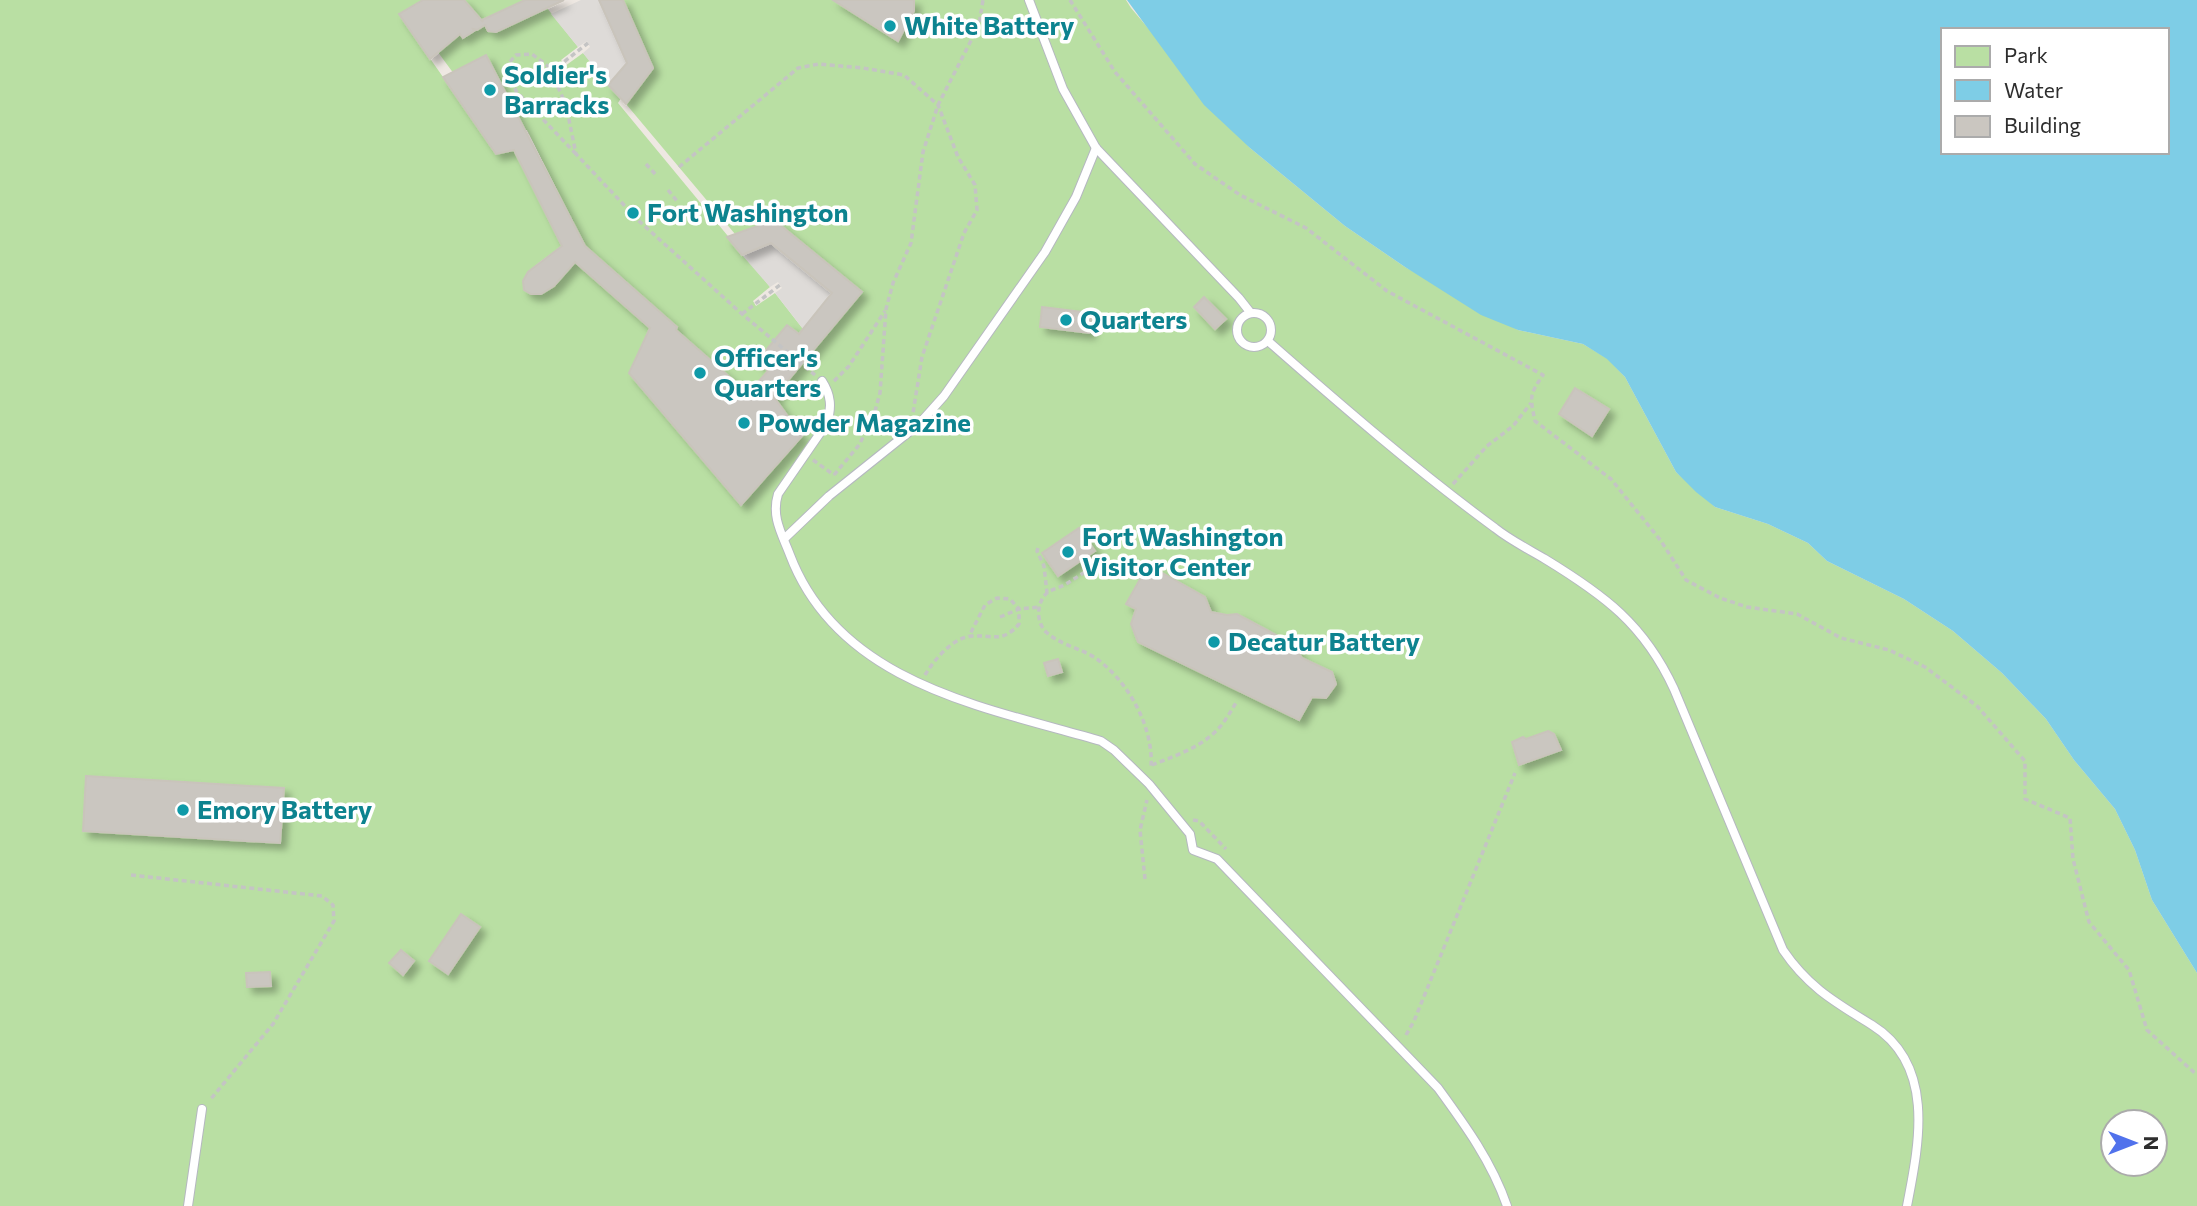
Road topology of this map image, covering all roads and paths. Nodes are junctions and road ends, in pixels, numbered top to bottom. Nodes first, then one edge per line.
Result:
1 (983, 0) edge
2 (1030, 0) edge
3 (1070, 0) edge
4 (588, 43) dead end
5 (551, 72) junction
6 (938, 105) junction
7 (1096, 148) junction
8 (576, 154) junction
9 (646, 163) dead end
10 (679, 167) dead end
11 (656, 175) dead end
12 (668, 190) dead end
13 (677, 201) dead end
14 (780, 285) dead end
15 (886, 309) junction
16 (1250, 312) junction
17 (742, 314) junction
18 (1268, 341) junction
19 (803, 363) dead end
20 (824, 385) joint
21 (1531, 403) junction
22 (910, 431) junction
23 (806, 455) junction
24 (834, 475) junction
25 (826, 483) dead end
26 (1447, 491) junction
27 (784, 539) junction
28 (1038, 548) dead end
29 (1085, 572) dead end
30 (1047, 593) junction
31 (1040, 607) junction
32 (1019, 610) junction
33 (1000, 617) dead end
34 (969, 636) junction
35 (920, 683) junction
36 (1237, 701) dead end
37 (1152, 765) junction
38 (1515, 774) dead end
39 (1149, 784) junction
40 (131, 875) dead end
41 (1145, 879) dead end
42 (1406, 1035) dead end
43 (2197, 1074) edge
44 (202, 1109) joint
45 (188, 1206) edge
46 (1507, 1206) edge
47 (1907, 1206) edge

1 - 6 path
2 - 7 lane
3 - 21 path
4 - 5 path
5 - 8 path
5 - 8 path
6 - 10 path
6 - 15 path
6 - 22 path
7 - 16 lane
7 - 22 lane
8 - 17 path
9 - 11 path
12 - 13 path
14 - 17 path
15 - 20 path
15 - 24 path
16 - 18 lane
16 - 18 lane
17 - 19 path
18 - 26 lane
20 - 23 lane
21 - 26 path
21 - 43 path
22 - 27 lane
23 - 24 path
23 - 27 lane
24 - 25 path
26 - 47 lane
27 - 35 lane
28 - 30 path
29 - 30 path
30 - 31 path
31 - 32 path
31 - 37 path
32 - 33 path
32 - 34 path
32 - 34 path
34 - 35 path
35 - 39 lane
36 - 37 path
37 - 39 path
38 - 42 path
39 - 41 path
39 - 46 lane
40 - 44 path
44 - 45 lane

